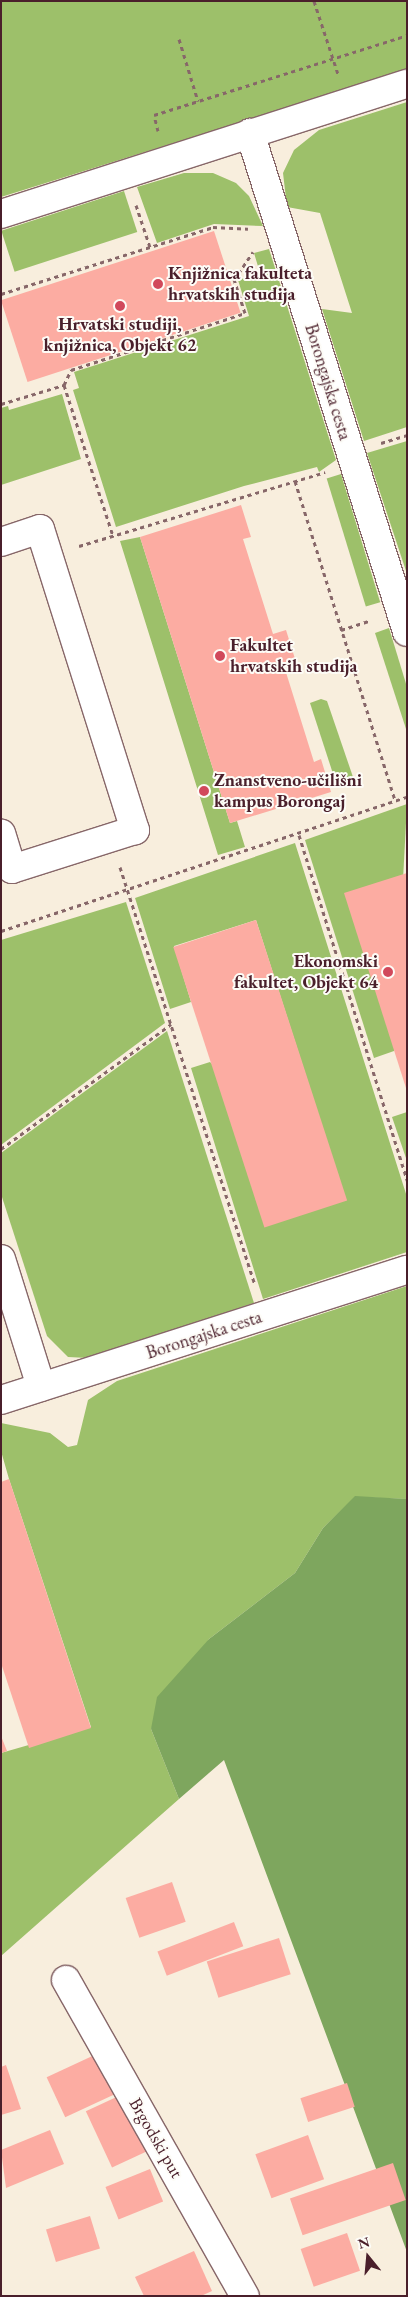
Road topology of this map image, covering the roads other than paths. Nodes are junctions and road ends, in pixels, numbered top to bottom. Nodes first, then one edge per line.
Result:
1 (407, 84) edge
2 (250, 133) junction
3 (1, 214) edge
4 (1, 542) edge
5 (407, 632) edge
6 (1, 834) edge
7 (1, 1259) edge
8 (407, 1270) edge
9 (41, 1387) junction
10 (1, 1400) edge
11 (66, 1980) dead end
12 (245, 2296) edge

1 - 2 street
2 - 3 street
2 - 5 street, Borongajska cesta
4 - 6 street
7 - 9 street
8 - 9 street, Borongajska cesta
9 - 10 street, Borongajska cesta
11 - 12 street, Brgodski put

